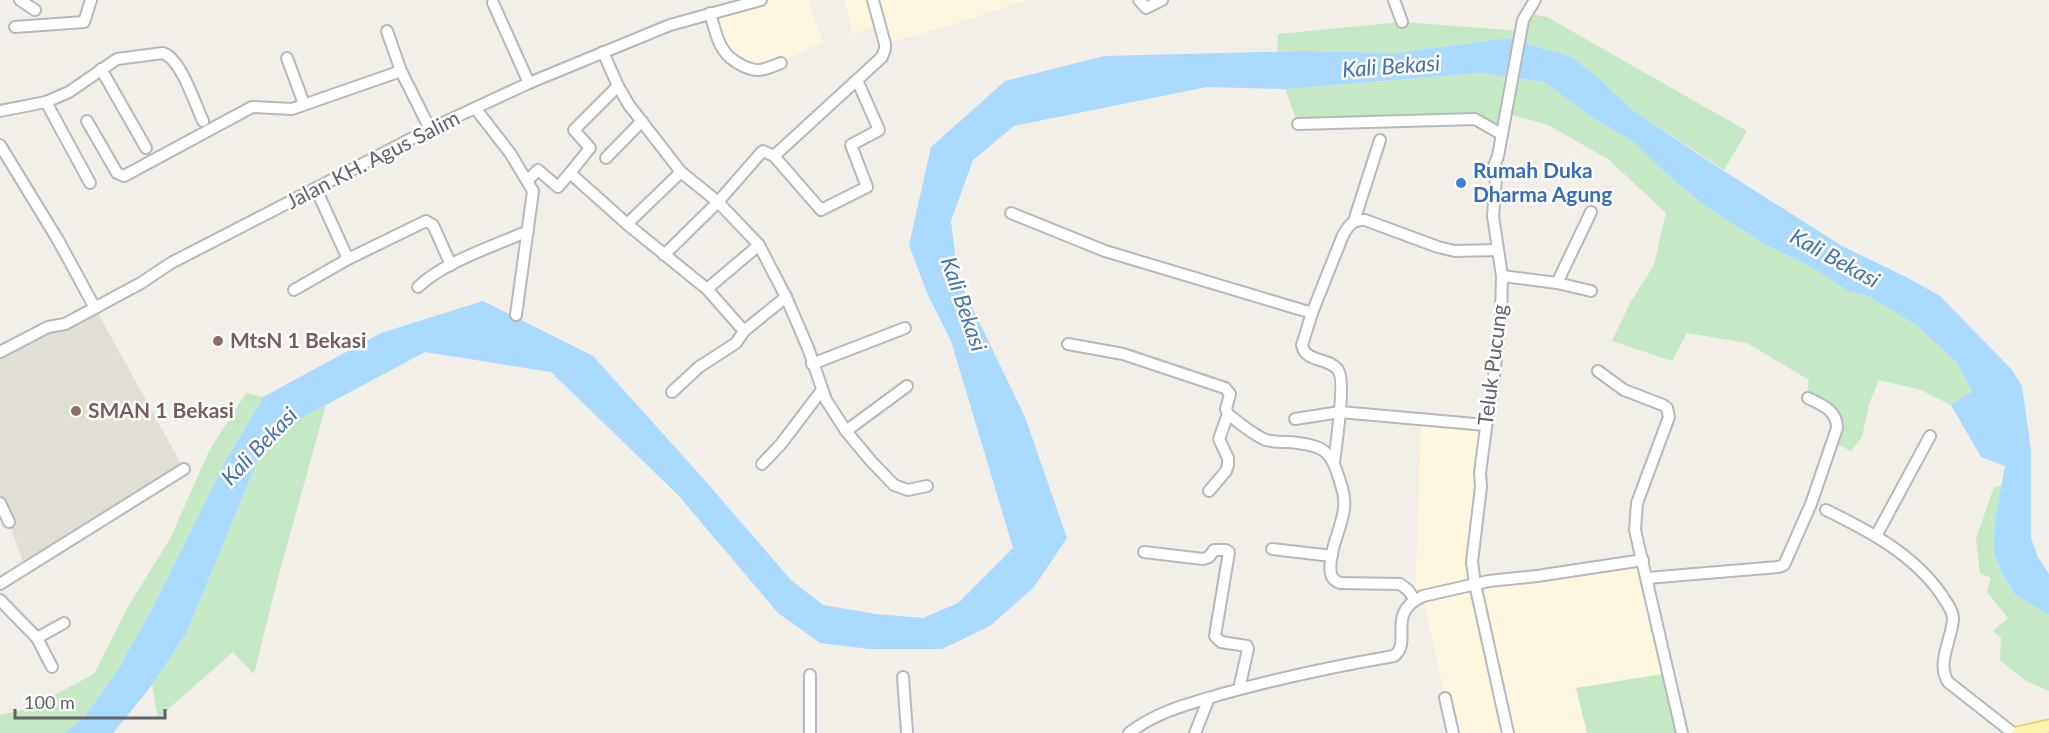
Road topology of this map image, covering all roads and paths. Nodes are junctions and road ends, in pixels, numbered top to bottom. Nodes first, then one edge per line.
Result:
1 (20, 0) edge
2 (91, 0) edge
3 (761, 0) edge
4 (873, 0) edge
5 (1139, 0) edge
6 (1162, 0) edge
7 (1394, 0) edge
8 (1535, 0) edge
9 (493, 3) dead end
10 (732, 4) edge
11 (35, 10) dead end
12 (710, 13) junction
13 (1402, 22) dead end
14 (15, 27) dead end
15 (387, 31) dead end
16 (603, 52) junction
17 (287, 58) dead end
18 (781, 63) dead end
19 (101, 69) junction
20 (401, 71) junction
21 (857, 80) junction
22 (529, 83) junction
23 (618, 86) junction
24 (46, 102) junction
25 (304, 105) junction
26 (475, 108) junction
27 (0, 111) edge
28 (87, 121) dead end
29 (203, 121) dead end
30 (642, 121) junction
31 (1298, 124) dead end
32 (430, 129) junction
33 (1501, 134) junction
34 (1380, 140) dead end
35 (0, 145) edge
36 (146, 148) dead end
37 (774, 156) junction
38 (606, 158) dead end
39 (681, 172) junction
40 (570, 173) junction
41 (528, 180) junction
42 (90, 183) dead end
43 (316, 189) junction
44 (718, 202) junction
45 (1591, 212) dead end
46 (1011, 213) dead end
47 (1354, 221) junction
48 (627, 224) junction
49 (528, 231) junction
50 (759, 246) junction
51 (1498, 250) junction
52 (664, 255) junction
53 (348, 259) junction
54 (452, 265) junction
55 (1502, 276) junction
56 (1557, 283) junction
57 (418, 287) dead end
58 (707, 289) junction
59 (294, 291) dead end
60 (1591, 291) dead end
61 (786, 297) junction
62 (96, 308) junction
63 (1312, 313) junction
64 (516, 315) dead end
65 (905, 328) dead end
66 (744, 331) junction
67 (1068, 344) dead end
68 (0, 352) edge
69 (812, 364) junction
70 (1598, 370) dead end
71 (906, 386) dead end
72 (822, 390) junction
73 (672, 392) dead end
74 (1808, 398) dead end
75 (1340, 412) junction
76 (1228, 414) junction
77 (1295, 419) dead end
78 (1486, 425) junction
79 (846, 431) junction
80 (1930, 436) dead end
81 (1334, 462) junction
82 (762, 464) dead end
83 (184, 469) dead end
84 (927, 486) dead end
85 (1209, 491) dead end
86 (0, 503) edge
87 (1826, 510) dead end
88 (9, 522) dead end
89 (1876, 536) junction
90 (1272, 549) dead end
91 (1144, 552) dead end
92 (1332, 556) junction
93 (1643, 560) junction
94 (1647, 578) junction
95 (0, 584) edge
96 (1475, 584) junction
97 (0, 600) edge
98 (1415, 600) junction
99 (63, 622) dead end
100 (37, 638) junction
101 (52, 667) dead end
102 (810, 675) dead end
103 (903, 677) dead end
104 (1239, 689) junction
105 (1209, 698) junction
106 (1445, 698) dead end
107 (2049, 726) edge
108 (810, 733) edge
109 (907, 733) edge
110 (1129, 733) edge
111 (1195, 733) edge
112 (1453, 733) edge
113 (1508, 733) edge
114 (1682, 733) edge
115 (2013, 733) edge
116 (2018, 733) edge

1 - 11 street
2 - 14 street
3 - 10 street, Jalan KH. Agus Salim
4 - 21 street
5 - 6 street
7 - 13 street
8 - 33 street, Teluk Pucung
9 - 22 street
10 - 12 street, Jalan KH. Agus Salim
12 - 16 street, Jalan KH. Agus Salim
12 - 18 street
15 - 20 street
16 - 22 street, Jalan KH. Agus Salim
16 - 23 street
17 - 25 street
19 - 24 street
19 - 29 street
19 - 36 street
20 - 25 street
20 - 32 street
21 - 37 street
21 - 37 street
22 - 26 street, Jalan KH. Agus Salim
23 - 30 street
23 - 40 street
24 - 27 street
24 - 42 street
25 - 28 street
26 - 32 street, Jalan KH. Agus Salim
26 - 41 street
30 - 38 street
30 - 39 street
31 - 33 street
32 - 43 street, Jalan KH. Agus Salim
33 - 51 street, Teluk Pucung
34 - 47 street
35 - 62 street
37 - 44 street
39 - 44 street
39 - 48 street
40 - 41 street
40 - 48 street
41 - 49 street
43 - 53 street
43 - 62 street, Jalan KH. Agus Salim
44 - 50 street
44 - 52 street
45 - 56 street
46 - 63 street
47 - 51 street
47 - 63 street
48 - 52 street
49 - 54 street
49 - 64 street
50 - 58 street
50 - 61 street
51 - 55 street, Teluk Pucung
52 - 58 street
53 - 54 street
53 - 59 street
54 - 57 street
55 - 56 street
55 - 78 street, Teluk Pucung
56 - 60 street
58 - 66 street
61 - 66 street
61 - 69 street
62 - 68 street, Jalan KH. Agus Salim
63 - 75 street
65 - 69 street
66 - 73 street
67 - 76 street
69 - 72 street
70 - 93 street
71 - 79 street
72 - 79 street
72 - 82 street
74 - 94 street
75 - 77 street
75 - 78 street
75 - 81 street
76 - 81 street
76 - 85 street
78 - 96 street, Teluk Pucung
79 - 84 street
80 - 89 street
81 - 92 street
83 - 95 street
86 - 88 street
87 - 89 street
89 - 115 street
90 - 92 street
91 - 104 street
92 - 98 street
93 - 94 street
93 - 96 street
94 - 114 street
96 - 98 street
96 - 113 street, Teluk Pucung
97 - 100 street
98 - 104 street
99 - 100 street
100 - 101 street
102 - 108 street
103 - 109 street
104 - 105 street
105 - 110 street
105 - 111 street
106 - 112 street
107 - 116 main road

